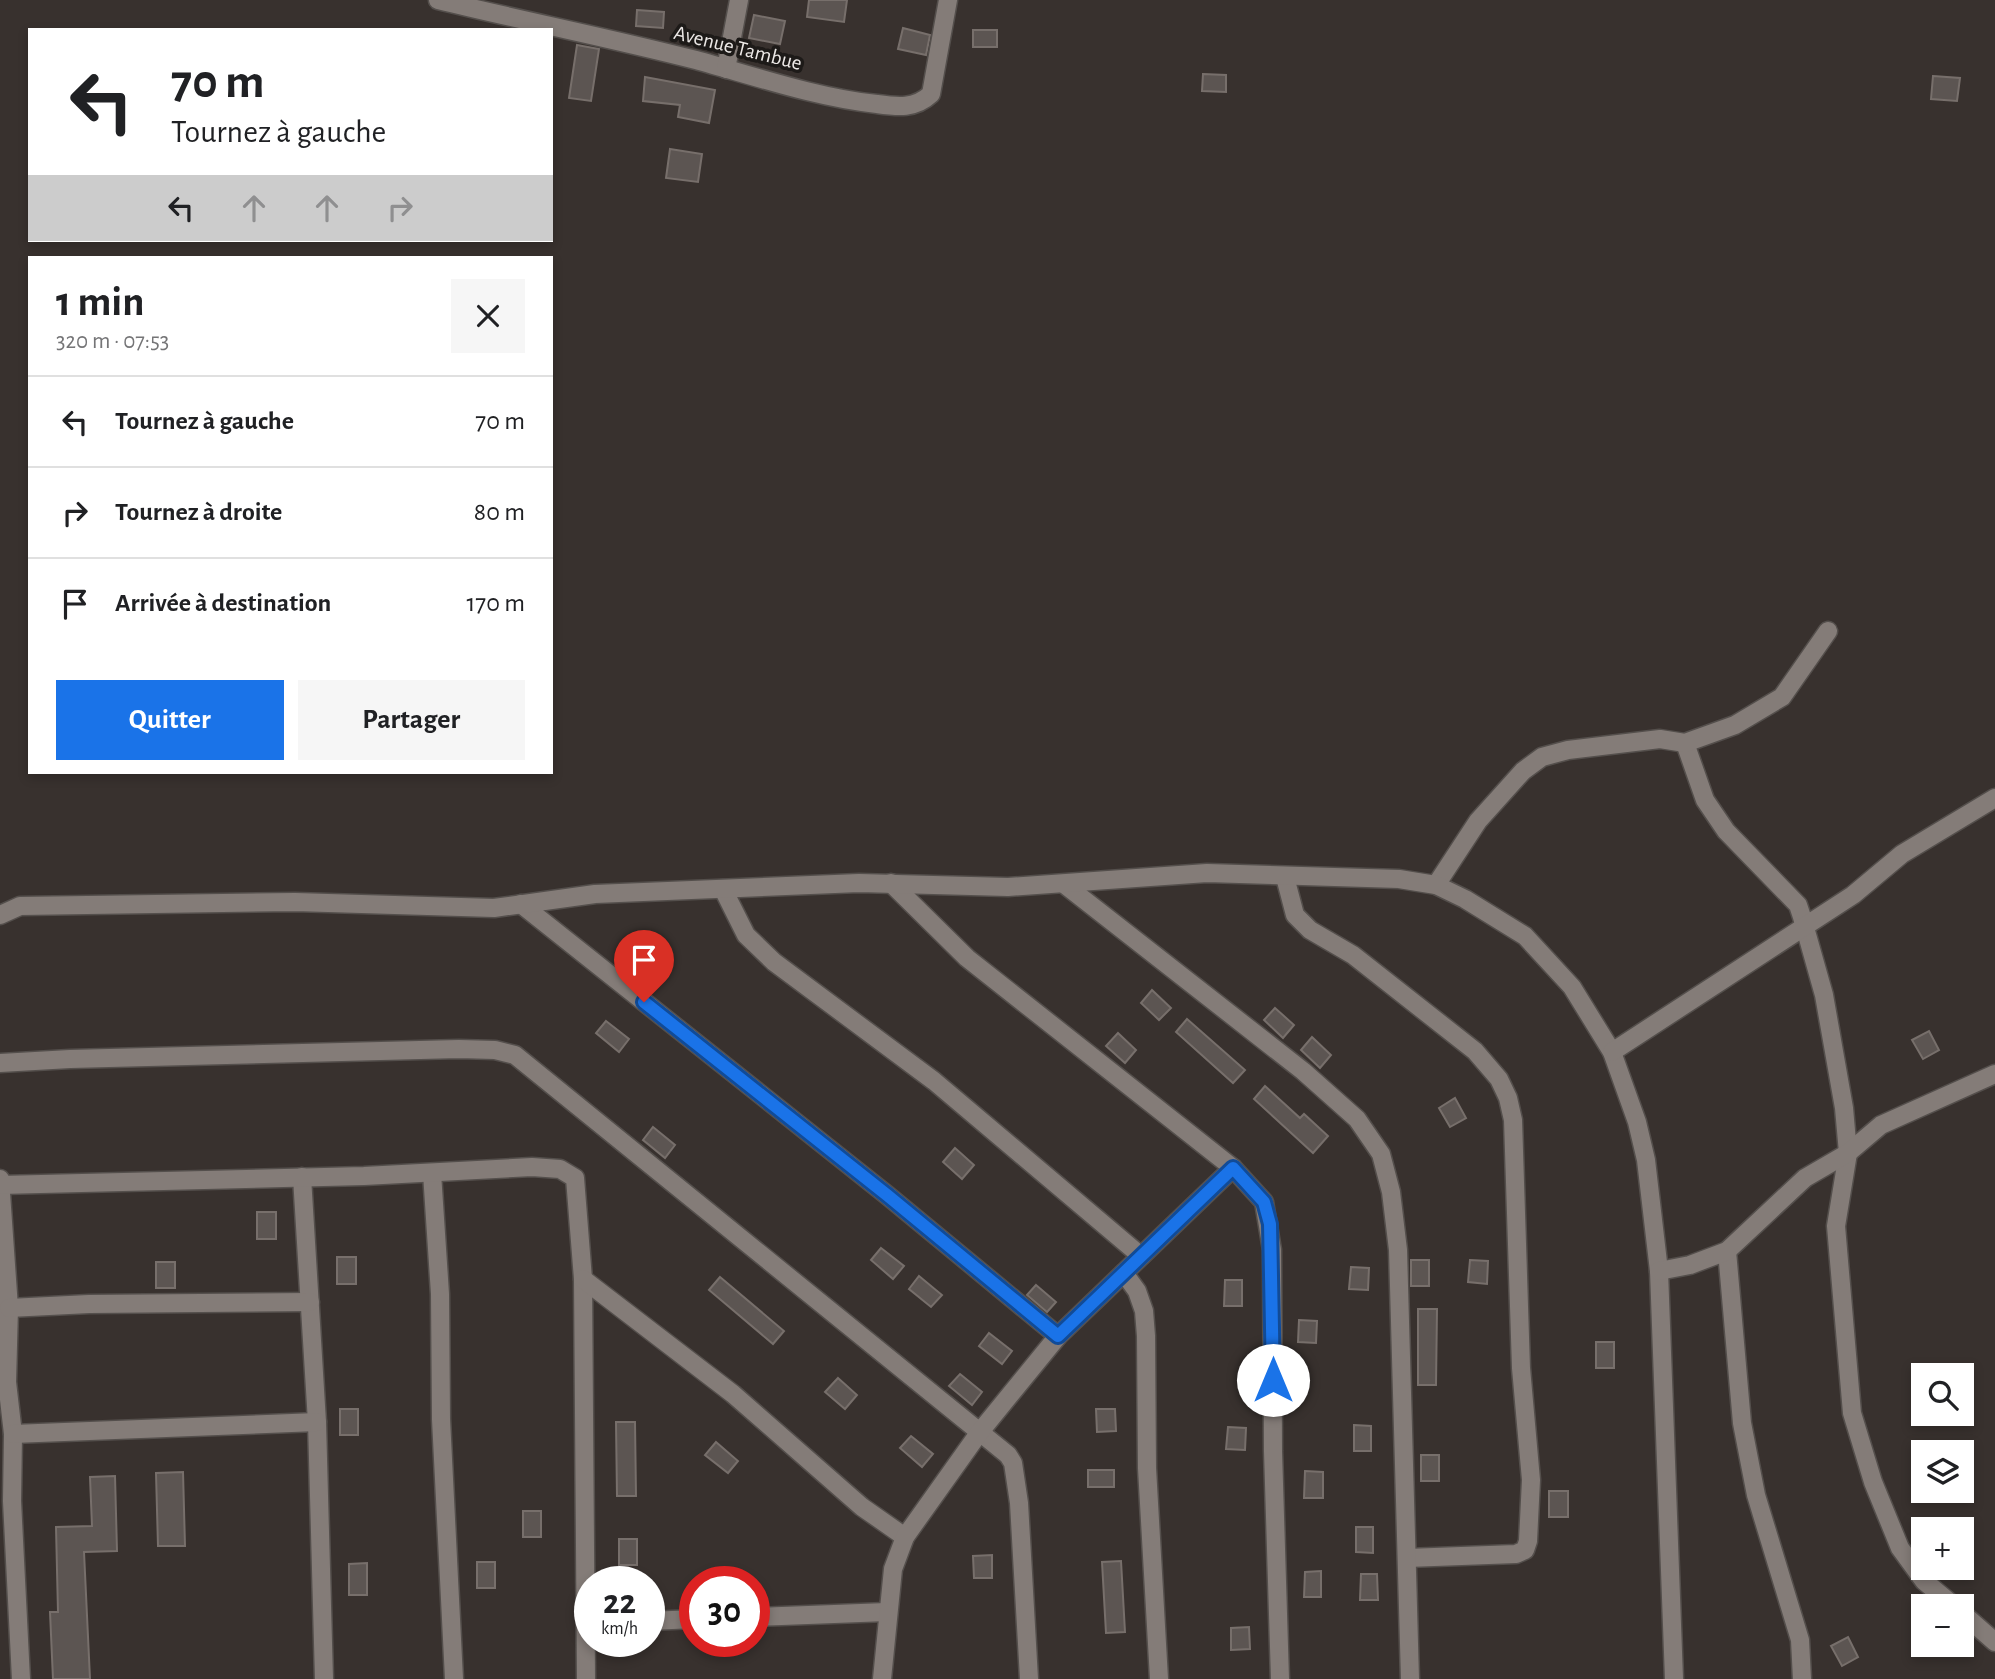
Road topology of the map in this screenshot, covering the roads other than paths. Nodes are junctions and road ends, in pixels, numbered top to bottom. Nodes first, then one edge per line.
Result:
1 (438, 0) edge
2 (739, 0) edge
3 (948, 0) edge
4 (726, 69) junction
5 (1828, 631) dead end
6 (1685, 743) junction
7 (1995, 798) edge
8 (1285, 877) junction
9 (891, 883) junction
10 (1064, 884) junction
11 (1436, 886) junction
12 (723, 889) junction
13 (521, 904) junction
14 (0, 915) edge
15 (1803, 928) junction
16 (1612, 1052) junction
17 (0, 1063) edge
18 (1995, 1074) edge
19 (1847, 1153) junction
20 (1233, 1168) junction
21 (432, 1173) junction
22 (302, 1177) junction
23 (0, 1179) edge
24 (0, 1185) edge
25 (1727, 1251) junction
26 (1141, 1256) junction
27 (1659, 1271) junction
28 (1124, 1273) junction
29 (583, 1279) junction
30 (310, 1302) junction
31 (9, 1308) junction
32 (1058, 1336) junction
33 (317, 1422) junction
34 (979, 1433) junction
35 (13, 1434) junction
36 (905, 1537) junction
37 (1407, 1558) junction
38 (586, 1566) edge
39 (1940, 1594) edge
40 (887, 1612) junction
41 (770, 1616) edge
42 (1974, 1624) edge
43 (1995, 1642) edge
44 (586, 1657) edge
45 (21, 1679) edge
46 (324, 1679) edge
47 (454, 1679) edge
48 (586, 1679) edge
49 (882, 1679) edge
50 (1029, 1679) edge
51 (1159, 1679) edge
52 (1280, 1679) edge
53 (1410, 1679) edge
54 (1674, 1679) edge
55 (1802, 1679) edge

1 - 4 street, Avenue Tambue
2 - 4 street
3 - 4 street, Avenue Tambue
5 - 6 street
6 - 11 street
6 - 15 street
7 - 15 street
8 - 10 street
8 - 11 street
8 - 37 street
9 - 10 street
9 - 12 street
9 - 20 street
10 - 37 street
11 - 16 street
12 - 13 street
12 - 26 street
13 - 14 street
13 - 32 street
15 - 16 street
15 - 19 street
16 - 27 street
17 - 34 street
18 - 19 street
19 - 25 street
19 - 39 street
20 - 26 street
20 - 52 street
21 - 22 street
21 - 29 street
21 - 47 street
22 - 24 street
22 - 30 street
23 - 24 street
24 - 31 street
25 - 27 street
25 - 55 street
26 - 28 street
27 - 54 street
28 - 32 street
28 - 51 street
29 - 36 street
29 - 38 street
30 - 31 street
30 - 33 street
31 - 35 street
32 - 34 street
33 - 35 street
33 - 46 street
34 - 36 street
34 - 50 street
35 - 45 street
36 - 40 street
37 - 53 street
40 - 41 street
40 - 49 street
42 - 43 street
44 - 48 street

